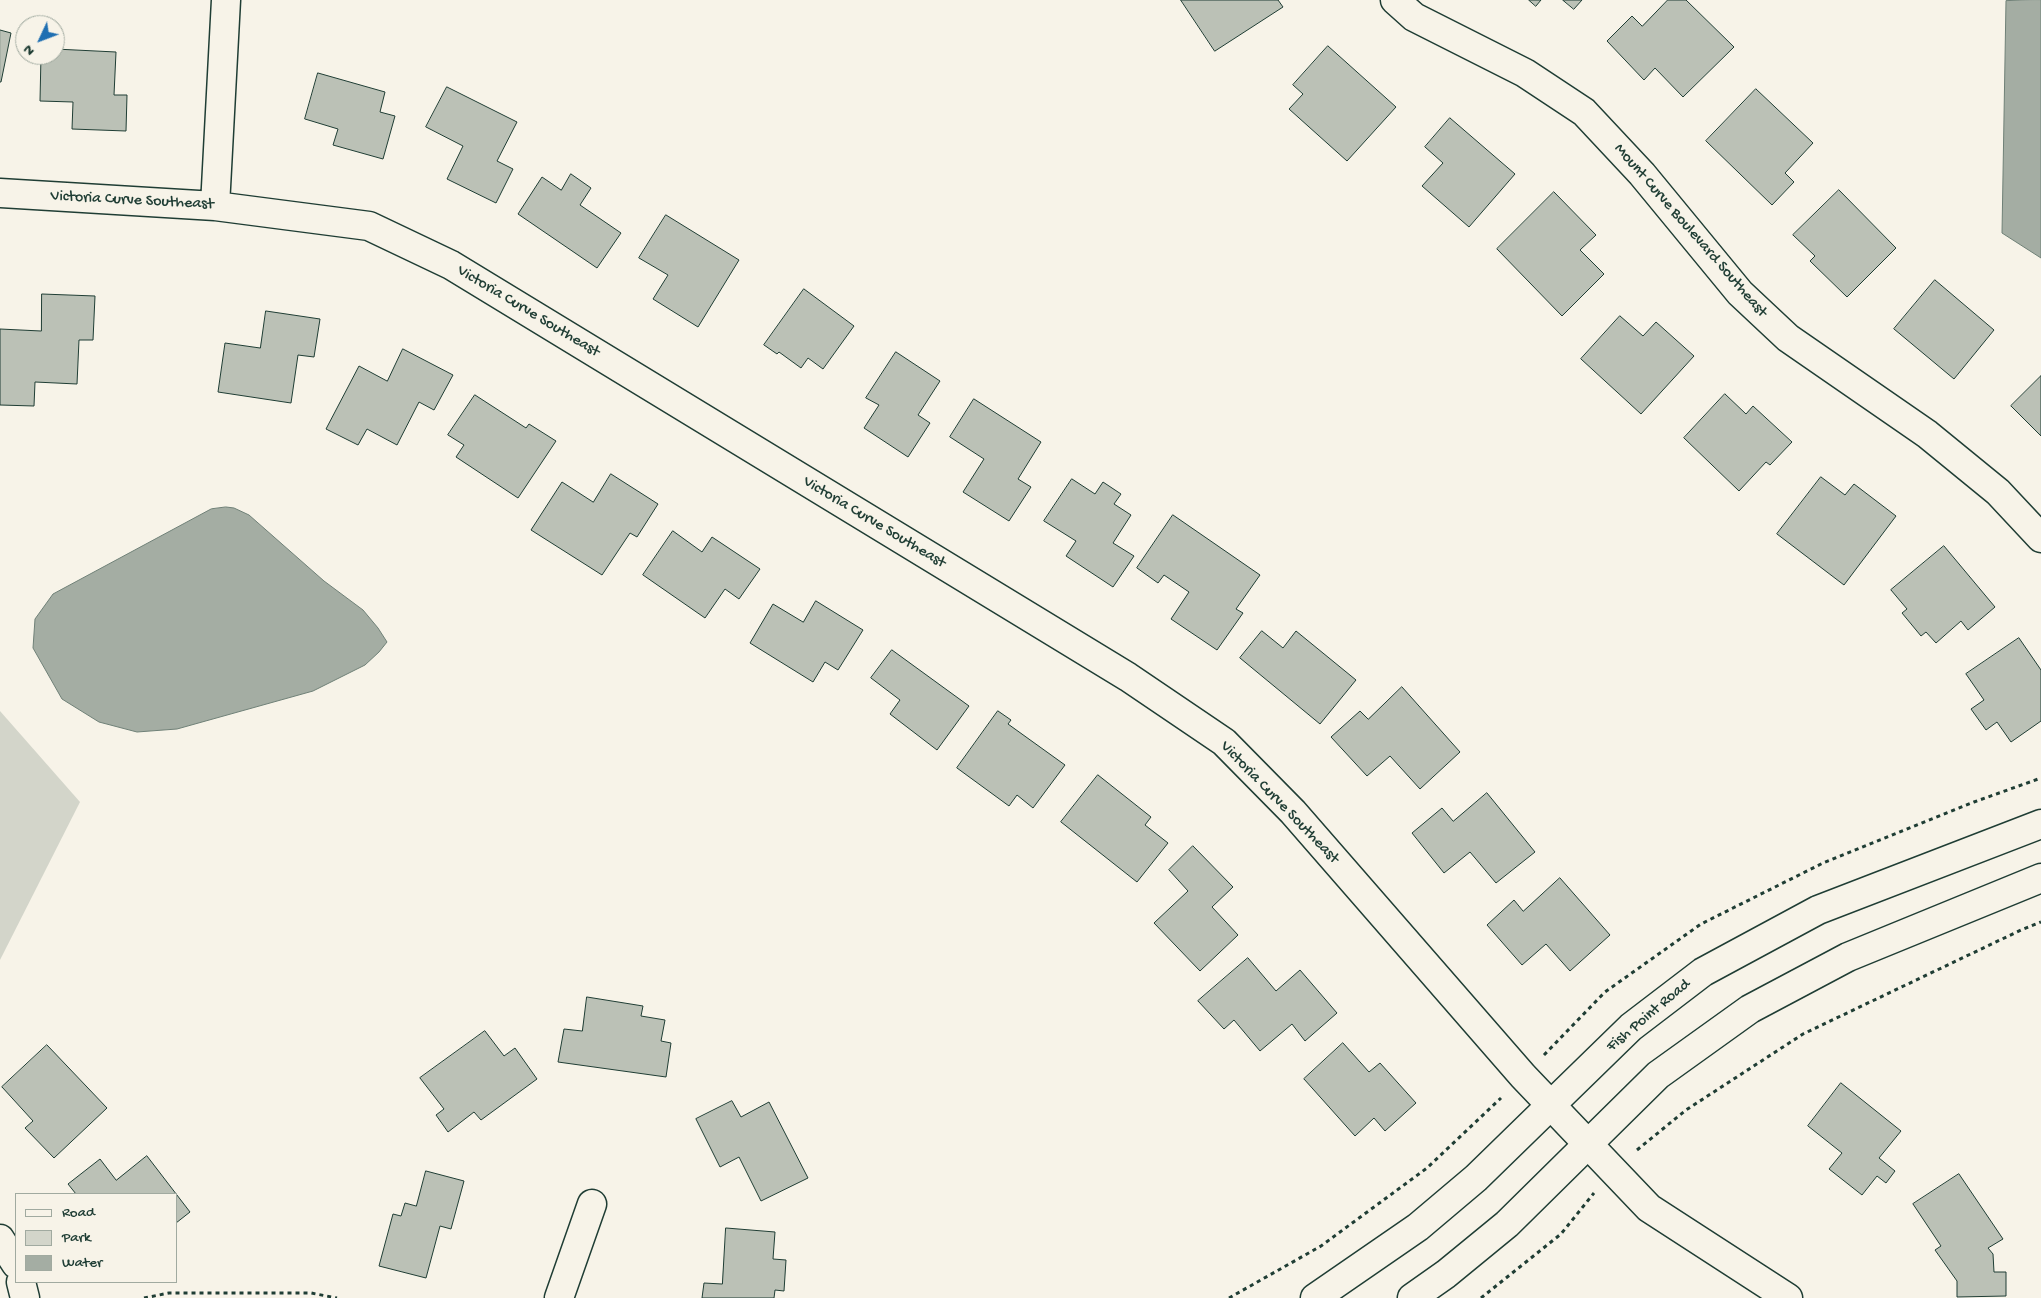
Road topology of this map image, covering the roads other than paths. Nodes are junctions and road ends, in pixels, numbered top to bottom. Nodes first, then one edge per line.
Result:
1 (226, 0) edge
2 (1395, 0) edge
3 (0, 194) edge
4 (215, 206) junction
5 (2041, 538) edge
6 (2041, 824) edge
7 (2041, 878) edge
8 (1550, 1106) junction
9 (1589, 1145) junction
10 (592, 1204) dead end
11 (0, 1239) edge
12 (15, 1262) edge
13 (21, 1283) edge
14 (26, 1298) edge
15 (560, 1298) edge
16 (1315, 1298) edge
17 (1412, 1298) edge
18 (1788, 1298) edge

1 - 4 street
2 - 5 street, Mount Curve Boulevard Southeast
3 - 4 street, Victoria Curve Southeast
4 - 8 street, Victoria Curve Southeast
6 - 8 street, Fish Point Road
7 - 9 street
8 - 9 street, Victoria Curve Southeast
8 - 16 street, Fish Point Road
9 - 17 street
9 - 18 street, Victoria Curve Southeast
10 - 15 street
11 - 12 street
13 - 14 street

